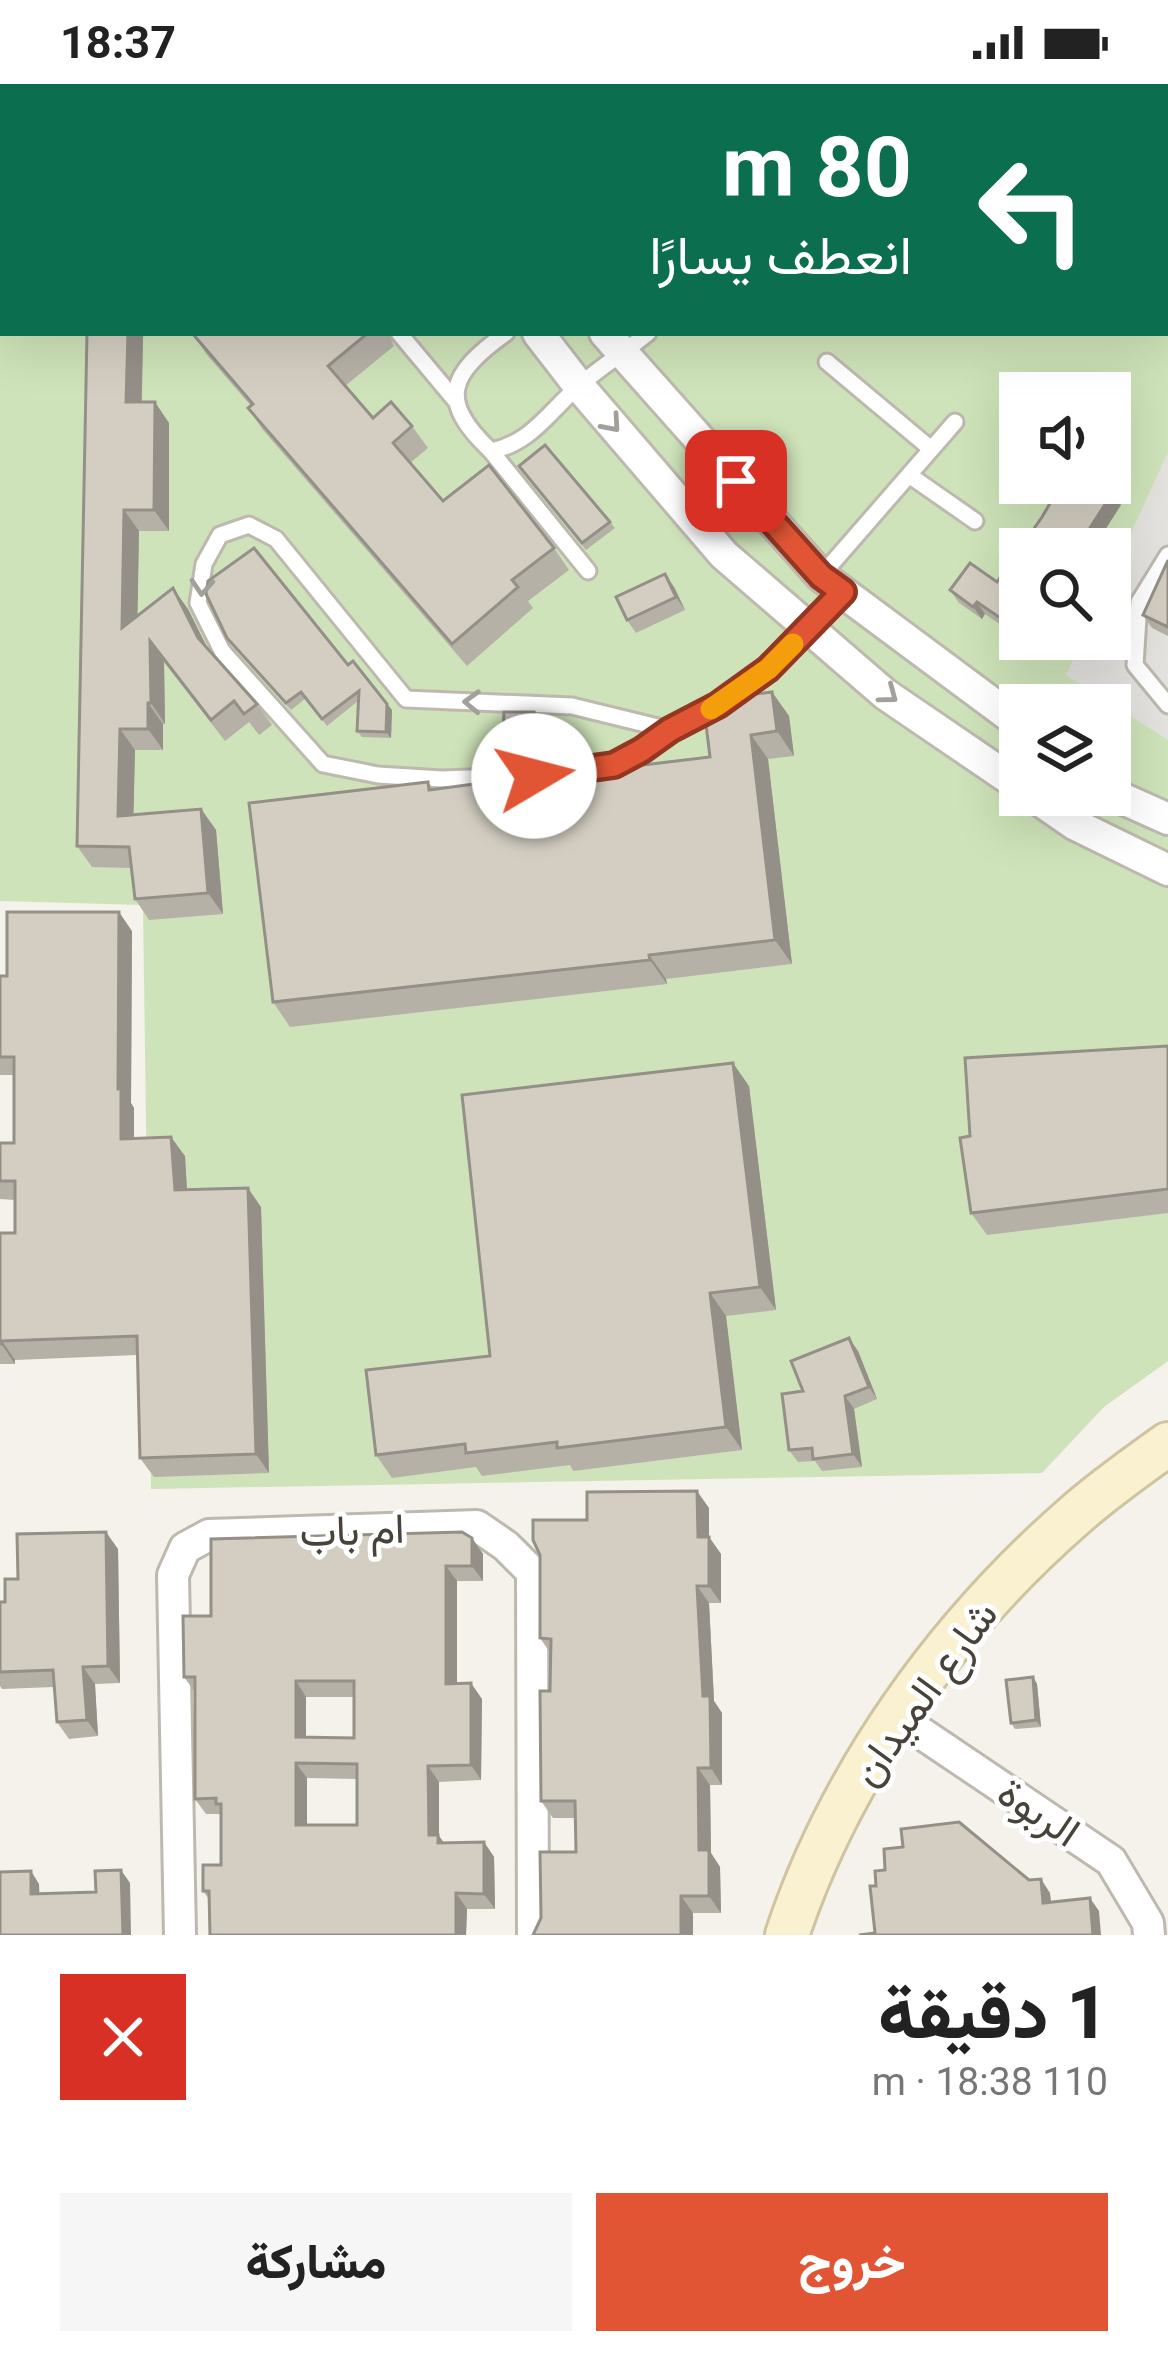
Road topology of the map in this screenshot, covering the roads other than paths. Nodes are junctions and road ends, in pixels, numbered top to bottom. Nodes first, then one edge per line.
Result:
1 (402, 336) edge
2 (502, 336) edge
3 (540, 336) edge
4 (614, 343) edge
5 (827, 362) dead end
6 (579, 386) junction
7 (455, 400) junction
8 (955, 422) dead end
9 (931, 449) junction
10 (491, 451) junction
11 (909, 475) junction
12 (975, 521) dead end
13 (1168, 555) edge
14 (588, 571) dead end
15 (832, 584) junction
16 (808, 628) junction
17 (1168, 706) edge
18 (999, 708) edge
19 (670, 730) junction
20 (999, 772) edge
21 (1131, 802) edge
22 (1062, 816) edge
23 (1168, 819) edge
24 (1168, 870) edge
25 (1168, 1444) edge
26 (896, 1716) junction
27 (180, 1935) edge
28 (533, 1935) edge
29 (787, 1935) edge
30 (1149, 1935) edge

1 - 7 lane
2 - 7 lane
3 - 6 street
4 - 6 lane
4 - 15 street
5 - 9 lane
6 - 10 lane
6 -> 16 street
7 - 10 lane
8 - 9 lane
9 - 11 lane
10 - 14 lane
11 - 12 lane
11 - 15 lane
13 - 17 lane
15 - 16 street
15 - 18 street
16 - 19 lane
16 -> 20 street
19 -> 19 lane
21 - 23 street
22 - 24 street
25 - 26 street, شارع الميدان
26 - 29 street, شارع الميدان
26 - 30 street, الربوة
27 - 28 street, ام باب

